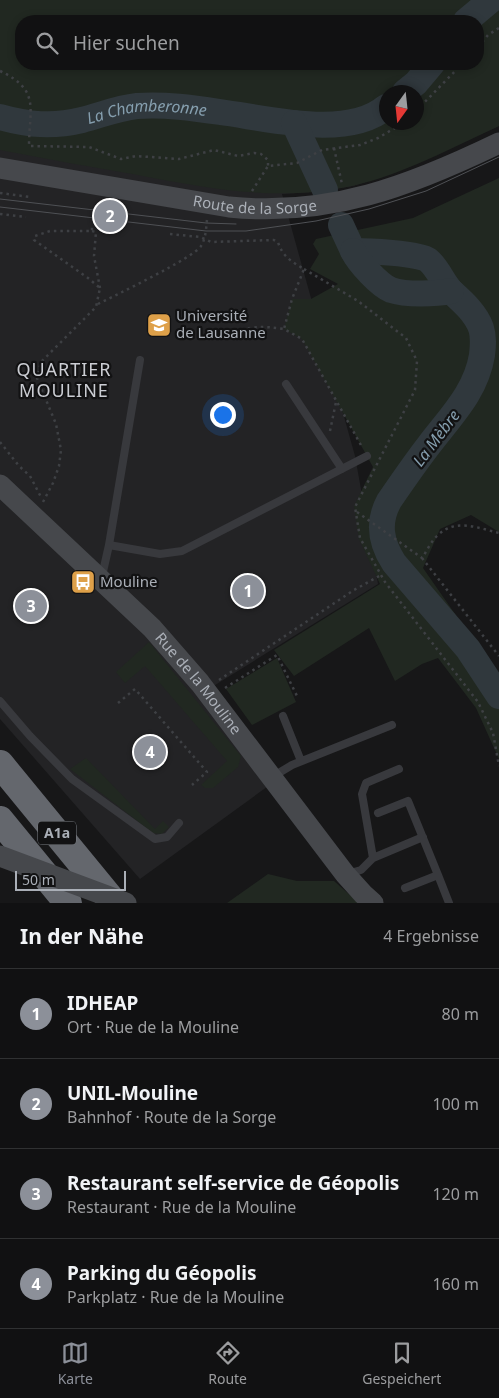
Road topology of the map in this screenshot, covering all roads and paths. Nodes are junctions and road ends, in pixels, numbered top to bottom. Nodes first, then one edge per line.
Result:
1 (499, 28) edge
2 (484, 40) edge
3 (456, 70) edge
4 (0, 72) edge
5 (424, 103) edge
6 (392, 130) edge
7 (499, 143) edge
8 (334, 148) junction
9 (268, 166) junction
10 (0, 168) edge
11 (342, 190) dead end
12 (0, 193) edge
13 (30, 196) dead end
14 (248, 196) dead end
15 (0, 214) edge
16 (26, 217) dead end
17 (92, 225) dead end
18 (92, 231) junction
19 (170, 234) dead end
20 (204, 240) junction
21 (304, 269) junction
22 (100, 288) junction
23 (98, 304) junction
24 (284, 329) junction
25 (230, 336) dead end
26 (140, 360) dead end
27 (286, 384) dead end
28 (336, 401) junction
29 (0, 442) edge
30 (327, 447) junction
31 (367, 456) junction
32 (375, 468) junction
33 (342, 469) junction
34 (0, 485) edge
35 (36, 508) junction
36 (357, 512) junction
37 (499, 532) edge
38 (109, 546) junction
39 (422, 558) junction
40 (380, 574) junction
41 (101, 578) junction
42 (499, 656) edge
43 (209, 694) junction
44 (297, 696) dead end
45 (0, 701) edge
46 (118, 703) dead end
47 (283, 716) dead end
48 (392, 725) dead end
49 (301, 761) junction
50 (0, 764) edge
51 (499, 766) edge
52 (398, 770) dead end
53 (271, 778) junction
54 (192, 785) dead end
55 (378, 813) dead end
56 (0, 820) edge
57 (179, 823) dead end
58 (423, 836) junction
59 (0, 856) edge
60 (373, 858) junction
61 (345, 874) junction
62 (438, 875) junction
63 (405, 888) dead end
64 (68, 903) edge
65 (114, 903) edge
66 (126, 903) edge
67 (373, 903) edge
68 (449, 903) edge

1 - 2 path
3 - 5 path
4 - 9 path
6 - 8 path
7 - 10 street, Route de la Sorge
8 - 9 path
8 - 11 path
9 - 14 path
12 - 13 path
15 - 16 path
17 - 18 path
18 - 22 path
18 - 22 path
19 - 20 path
20 - 21 path
20 - 23 path
21 - 24 path
21 - 32 path
22 - 23 path
23 - 35 path
24 - 25 path
24 - 28 path
26 - 38 lane
27 - 30 lane
28 - 30 path
28 - 31 path
29 - 35 path
30 - 33 lane
31 - 32 path
31 - 33 lane
32 - 36 path
33 - 38 lane
34 - 35 street, Rue de la Mouline
35 - 41 street, Rue de la Mouline
36 - 39 path
36 - 40 path
37 - 39 path
38 - 41 lane
39 - 42 path
40 - 43 path
40 - 51 path
41 - 43 street, Rue de la Mouline
43 - 44 path
43 - 53 street, Rue de la Mouline
45 - 57 lane
46 - 54 path
47 - 49 lane
48 - 49 lane
49 - 53 lane
50 - 65 highway, A1a
52 - 60 lane
53 - 61 street, Rue de la Mouline
55 - 58 lane
56 - 64 highway, A1a
58 - 60 lane
58 - 62 lane
59 - 66 street, bridge
60 - 61 lane
61 - 67 street, Rue de la Mouline
62 - 63 lane
62 - 68 lane

